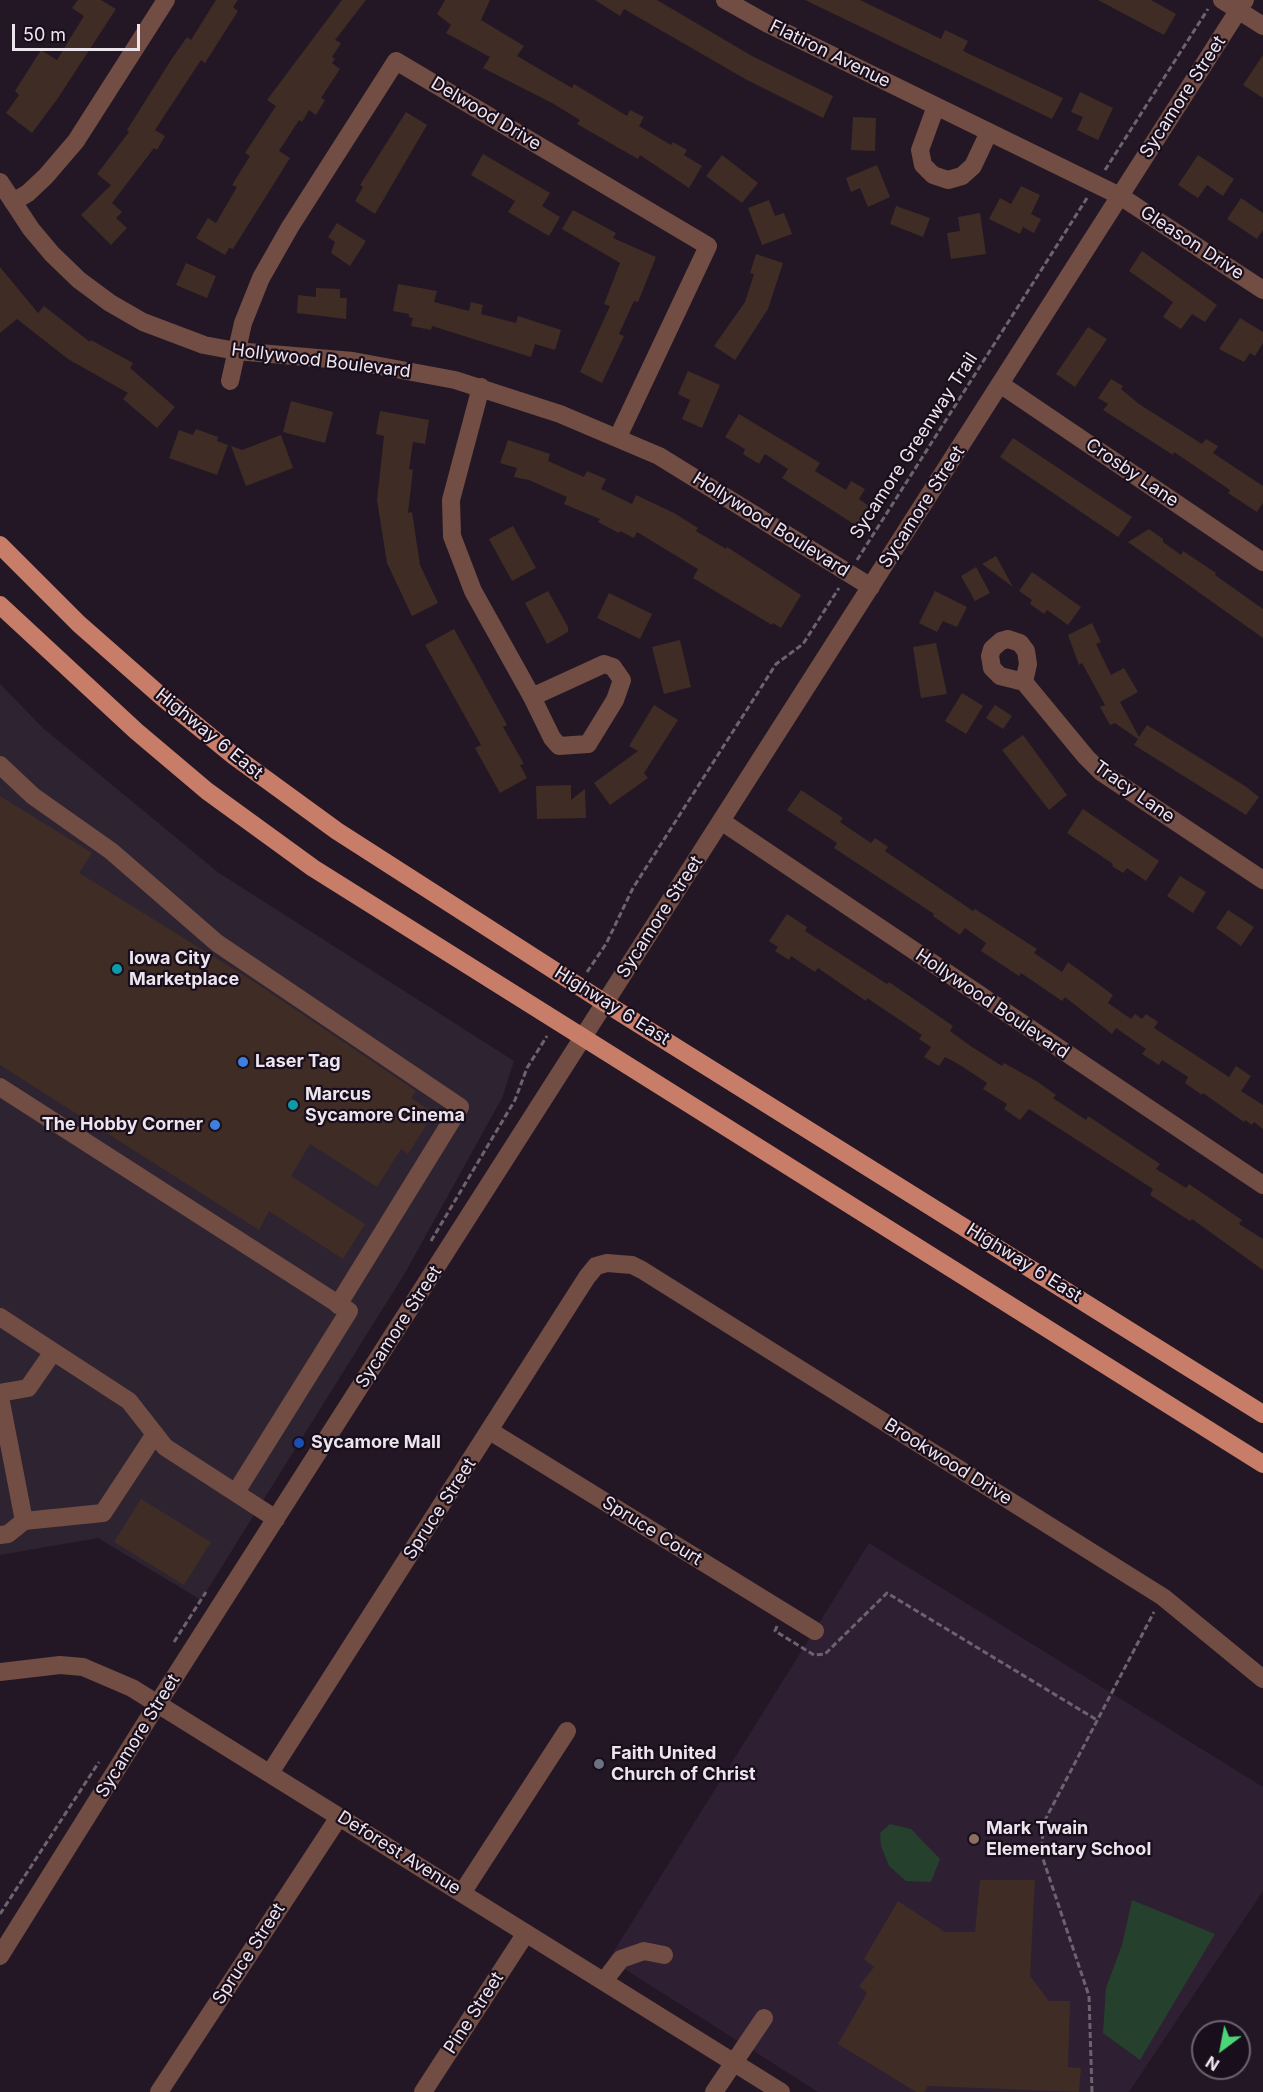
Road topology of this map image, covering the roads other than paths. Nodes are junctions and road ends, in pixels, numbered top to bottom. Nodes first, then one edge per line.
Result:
1 (166, 0) edge
2 (724, 0) edge
3 (1216, 3) edge
4 (1242, 5) edge
5 (1263, 26) edge
6 (936, 106) junction
7 (989, 132) junction
8 (0, 182) edge
9 (1120, 196) junction
10 (13, 202) junction
11 (1263, 290) edge
12 (236, 351) junction
13 (230, 381) dead end
14 (1000, 384) junction
15 (481, 387) junction
16 (618, 437) junction
17 (0, 545) edge
18 (1263, 562) edge
19 (871, 586) junction
20 (0, 605) edge
21 (1024, 682) dead end
22 (532, 697) junction
23 (0, 765) edge
24 (721, 821) junction
25 (1263, 880) edge
26 (605, 1003) junction
27 (582, 1039) junction
28 (0, 1087) edge
29 (1263, 1185) edge
30 (620, 1263) joint
31 (338, 1305) junction
32 (0, 1317) edge
33 (53, 1352) junction
34 (0, 1395) edge
35 (1263, 1414) edge
36 (490, 1431) junction
37 (155, 1434) junction
38 (1263, 1464) edge
39 (236, 1492) junction
40 (276, 1518) junction
41 (24, 1521) junction
42 (0, 1535) edge
43 (814, 1631) dead end
44 (0, 1672) edge
45 (1263, 1679) edge
46 (158, 1703) junction
47 (567, 1731) dead end
48 (270, 1773) junction
49 (339, 1817) junction
50 (462, 1893) junction
51 (526, 1933) junction
52 (664, 1955) dead end
53 (0, 1956) edge
54 (604, 1981) junction
55 (764, 2018) dead end
56 (733, 2062) junction
57 (159, 2092) edge
58 (423, 2092) edge
59 (714, 2092) edge
60 (781, 2092) edge

1 - 10 street
2 - 6 street, Flatiron Avenue
3 - 4 street
4 - 5 street
4 - 9 street, Sycamore Street
6 - 7 street, Flatiron Avenue
6 - 7 street
7 - 9 street, Flatiron Avenue
8 - 10 street, Hollywood Boulevard
9 - 11 street, Gleason Drive
9 - 14 street, Sycamore Street
10 - 12 street, Hollywood Boulevard
12 - 13 street, Delwood Drive
12 - 15 street, Hollywood Boulevard
12 - 16 street, Delwood Drive
14 - 18 street, Crosby Lane
14 - 19 street, Sycamore Street
15 - 16 street, Hollywood Boulevard
15 - 22 street
16 - 19 street, Hollywood Boulevard
17 - 26 main road, Highway 6 East
19 - 24 street, Sycamore Street
20 - 27 main road
21 - 25 street, Tracy Lane
22 - 22 street
23 - 31 street
24 - 26 street, Sycamore Street
24 - 29 street, Hollywood Boulevard
26 - 27 street, Sycamore Street
26 - 35 main road, Highway 6 East
27 - 38 main road
27 - 40 street, Sycamore Street
28 - 31 street
30 - 36 street, Spruce Street
30 - 45 street, Brookwood Drive
31 - 39 street
32 - 33 street
33 - 34 street
33 - 37 street
34 - 41 street
36 - 43 street, Spruce Court
36 - 48 street, Spruce Street
37 - 39 street
37 - 41 street
39 - 40 street
40 - 46 street, Sycamore Street
41 - 42 street
44 - 46 street, Deforest Avenue
46 - 48 street, Deforest Avenue
46 - 53 street, Sycamore Street
47 - 50 street
48 - 49 street, Deforest Avenue
49 - 50 street, Deforest Avenue
49 - 57 street, Spruce Street
50 - 51 street, Deforest Avenue
51 - 54 street, Deforest Avenue
51 - 58 street, Pine Street
52 - 54 street
54 - 56 street, Deforest Avenue
55 - 56 street
56 - 59 street
56 - 60 street, Deforest Avenue

